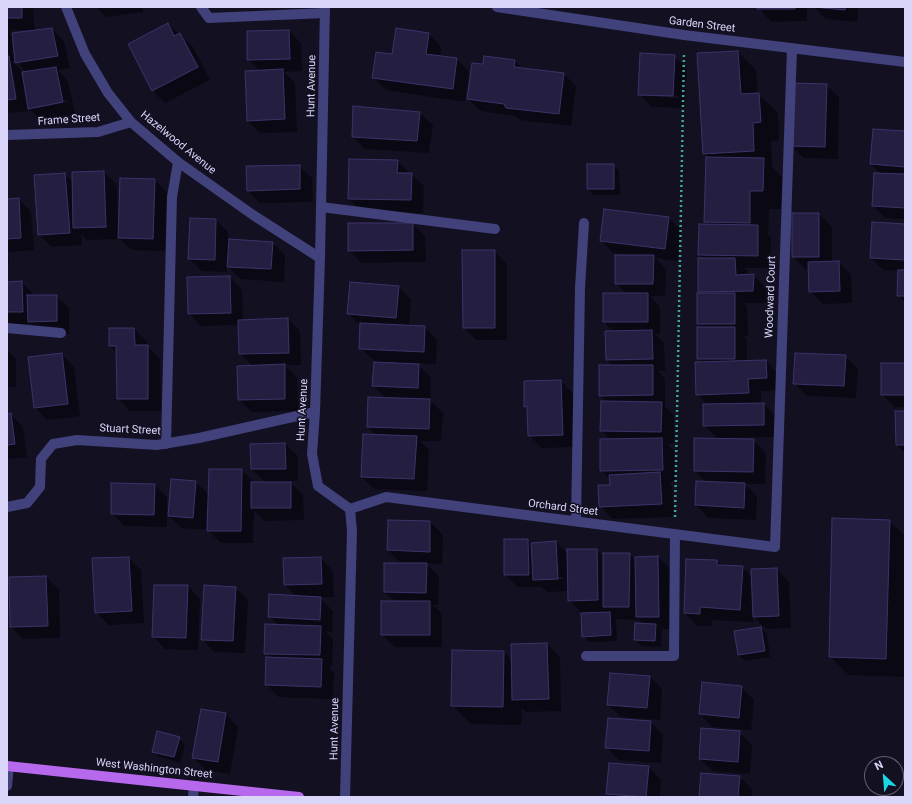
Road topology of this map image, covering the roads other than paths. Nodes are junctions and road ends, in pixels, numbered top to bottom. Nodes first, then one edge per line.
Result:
1 (66, 7) edge
2 (201, 7) edge
3 (497, 7) edge
4 (325, 10) edge
5 (792, 48) junction
6 (905, 62) edge
7 (131, 122) junction
8 (7, 135) edge
9 (178, 162) junction
10 (321, 207) junction
11 (584, 223) dead end
12 (495, 229) dead end
13 (320, 258) junction
14 (7, 328) edge
15 (61, 333) dead end
16 (315, 412) junction
17 (166, 444) junction
18 (7, 507) edge
19 (350, 509) junction
20 (576, 521) junction
21 (675, 534) junction
22 (775, 547) joint
23 (586, 656) dead end
24 (8, 766) edge
25 (7, 786) edge
26 (194, 786) junction
27 (193, 797) edge
28 (299, 797) edge
29 (345, 797) edge

1 - 7 street, Hazelwood Avenue
2 - 4 street
3 - 5 street, Garden Street
4 - 10 street, Hunt Avenue
5 - 6 street, Garden Street
5 - 22 street, Woodward Court
7 - 8 street, Frame Street
7 - 9 street, Hazelwood Avenue
9 - 13 street, Hazelwood Avenue
9 - 17 street
10 - 12 street
10 - 13 street, Hunt Avenue
11 - 20 street
13 - 16 street, Hunt Avenue
14 - 15 street
16 - 17 street, Stuart Street
16 - 19 street, Hunt Avenue
17 - 18 street, Stuart Street
19 - 20 street, Orchard Street
19 - 29 street, Hunt Avenue
20 - 21 street, Orchard Street
21 - 22 street, Orchard Street
21 - 23 street
24 - 25 street
24 - 26 main road, West Washington Street
26 - 27 street
26 - 28 main road, West Washington Street

